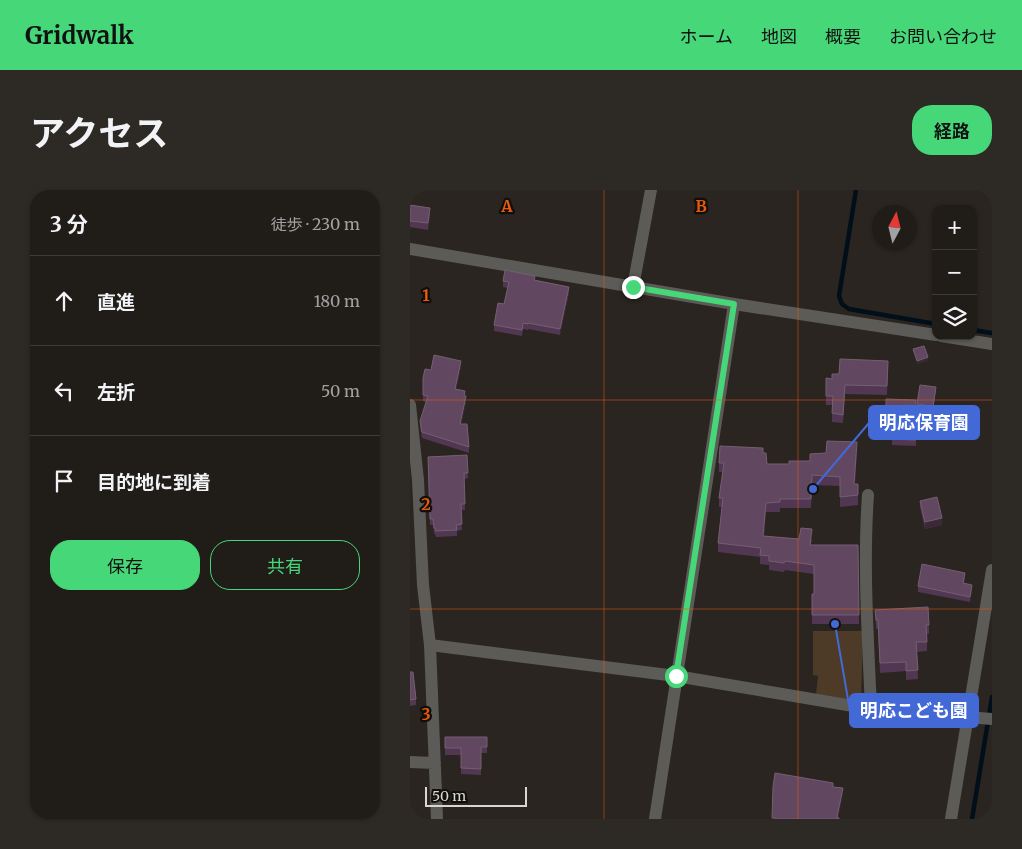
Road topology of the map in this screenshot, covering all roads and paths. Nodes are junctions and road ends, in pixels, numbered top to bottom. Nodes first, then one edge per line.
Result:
1 (651, 190) edge
2 (410, 249) edge
3 (633, 287) junction
4 (734, 304) junction
5 (932, 335) edge
6 (966, 340) edge
7 (992, 344) edge
8 (410, 405) edge
9 (868, 495) dead end
10 (992, 570) edge
11 (430, 645) junction
12 (676, 676) junction
13 (871, 709) junction
14 (968, 718) junction
15 (988, 719) edge
16 (410, 762) edge
17 (435, 763) junction
18 (437, 819) edge
19 (655, 819) edge
20 (950, 819) edge

1 - 3 street
2 - 3 street
3 - 4 street
4 - 5 street
4 - 12 street
6 - 7 street
8 - 11 street
9 - 13 street
10 - 14 street
11 - 12 street
11 - 17 street
12 - 13 street
12 - 19 street
13 - 14 street
14 - 15 street
14 - 20 street
16 - 17 street
17 - 18 street

